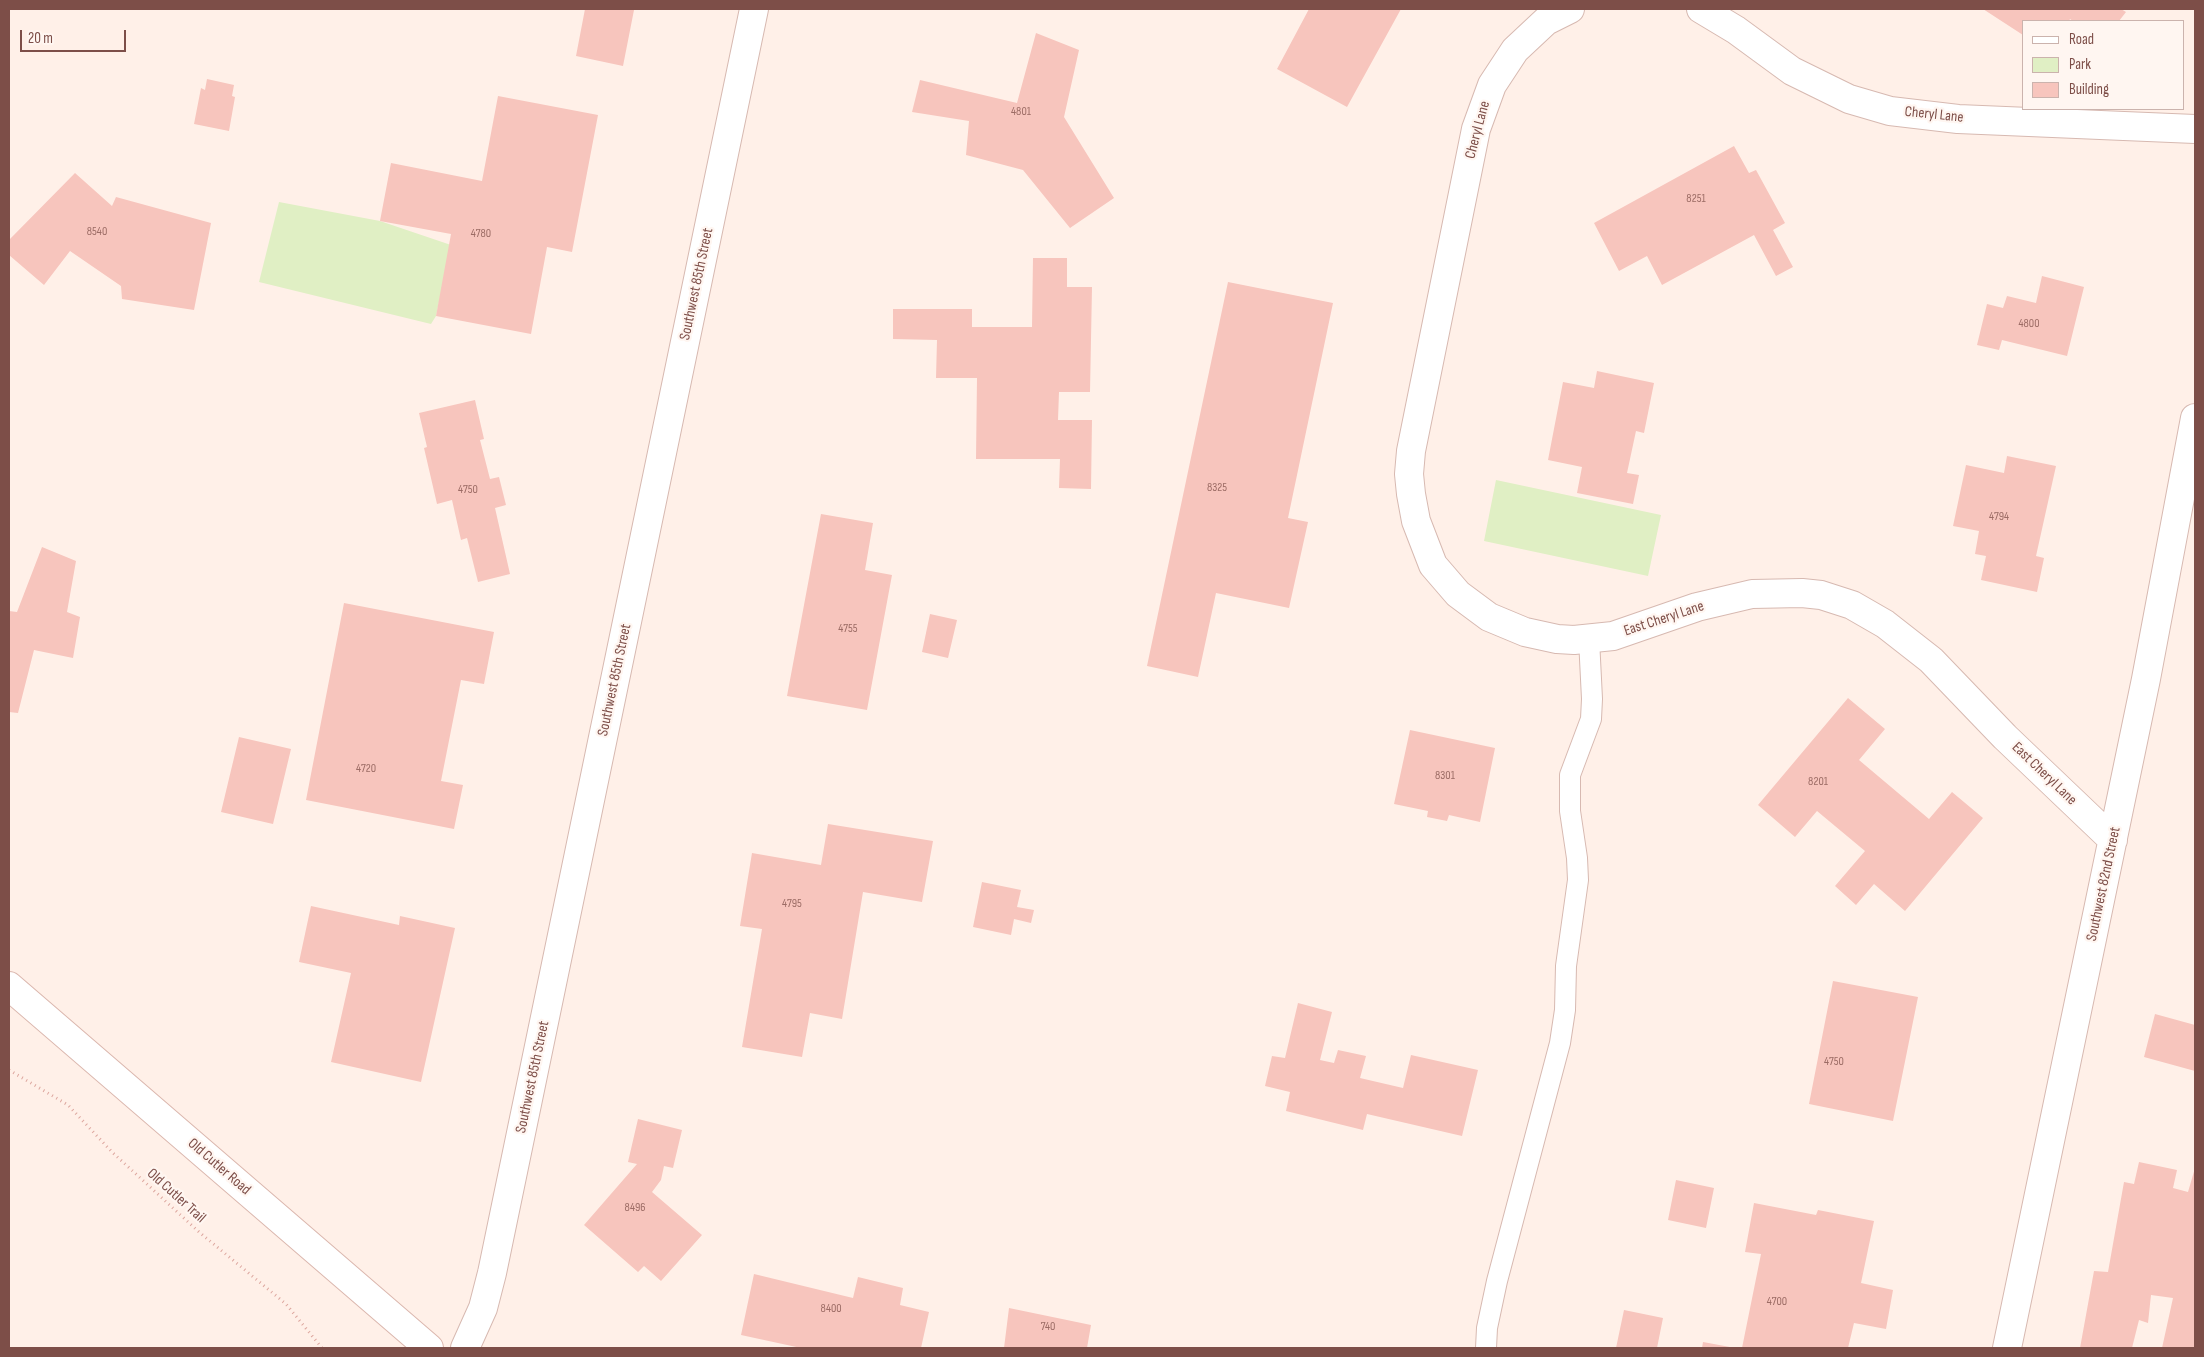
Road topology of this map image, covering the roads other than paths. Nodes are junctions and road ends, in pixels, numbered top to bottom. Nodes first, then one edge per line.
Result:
1 (754, 9) edge
2 (1570, 9) edge
3 (1701, 9) edge
4 (2195, 128) edge
5 (1445, 286) joint
6 (2195, 418) edge
7 (1589, 639) junction
8 (2113, 840) junction
9 (9, 986) edge
10 (429, 1348) edge
11 (465, 1348) edge
12 (1486, 1348) edge
13 (2007, 1348) edge

1 - 11 street, Southwest 85th Street
2 - 5 street, Cheryl Lane
3 - 4 street, Cheryl Lane
5 - 7 street, East Cheryl Lane
6 - 8 street, Southwest 82nd Street
7 - 8 street, East Cheryl Lane
7 - 12 lane
8 - 13 street, Southwest 82nd Street
9 - 10 street, Old Cutler Road

